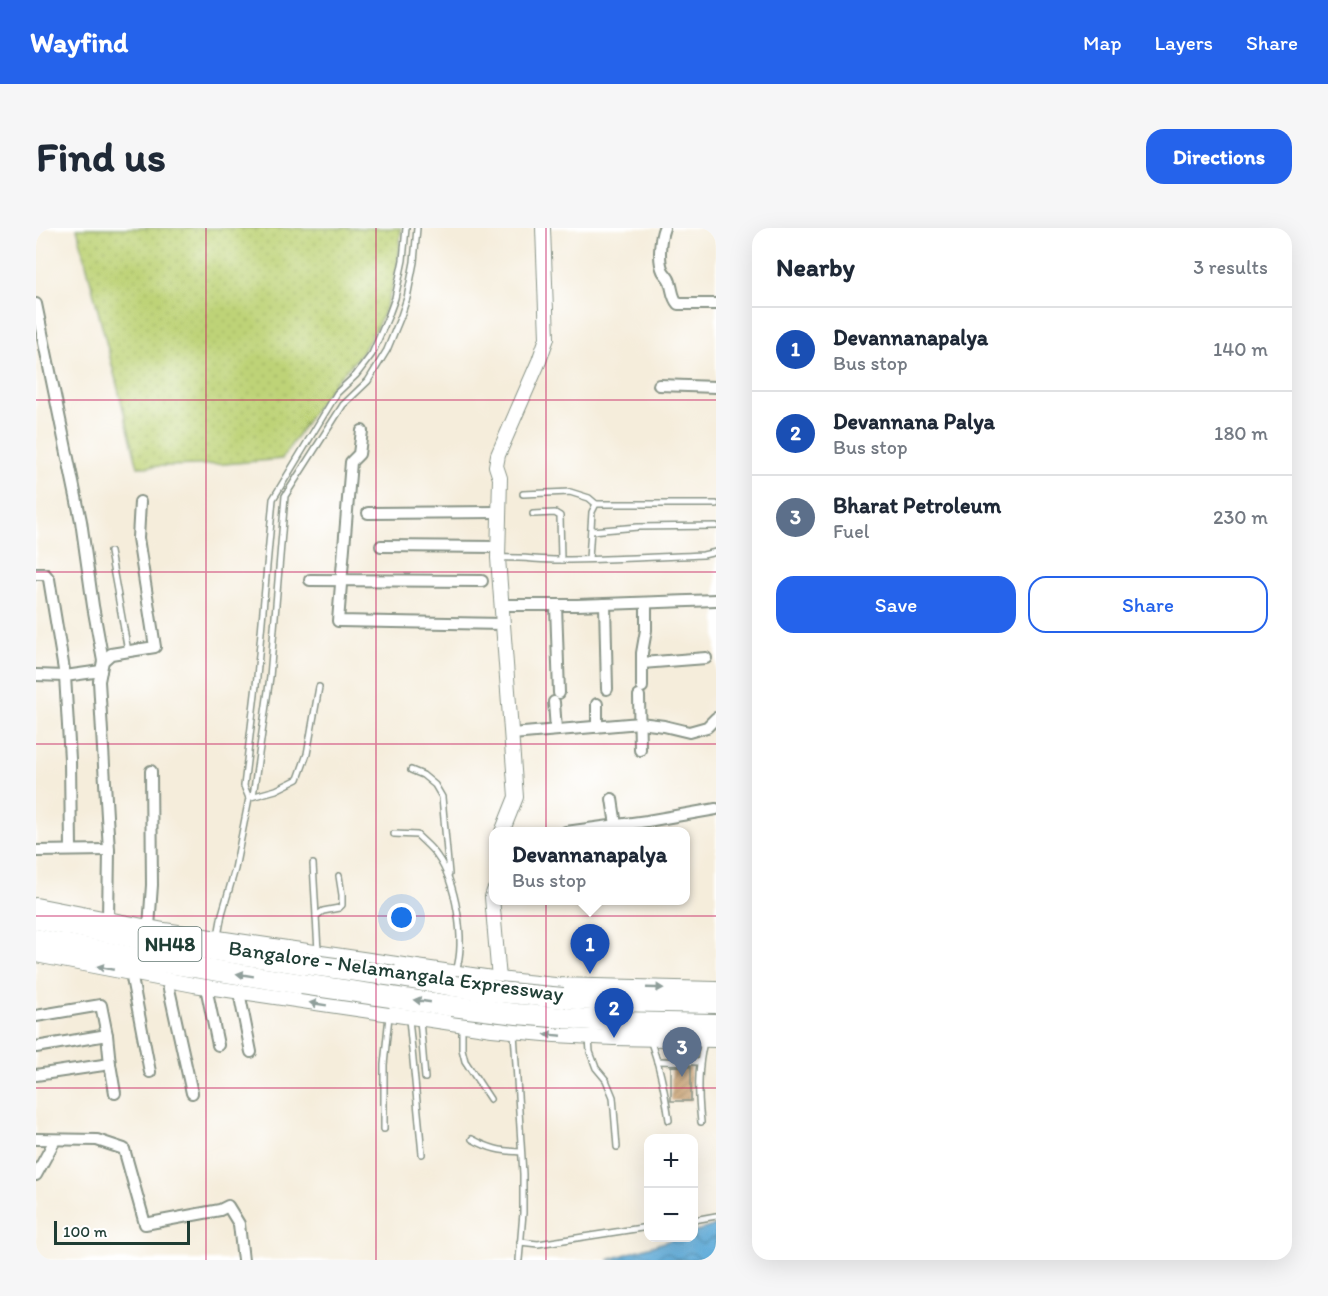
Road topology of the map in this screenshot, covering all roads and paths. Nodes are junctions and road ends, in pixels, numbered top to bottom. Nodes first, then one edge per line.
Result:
1 (406, 228) edge
2 (417, 228) edge
3 (543, 228) edge
4 (664, 228) edge
5 (36, 304) edge
6 (716, 304) edge
7 (659, 385) dead end
8 (716, 387) edge
9 (362, 431) dead end
10 (523, 494) dead end
11 (140, 502) dead end
12 (596, 504) junction
13 (716, 504) edge
14 (499, 512) junction
15 (368, 513) dead end
16 (533, 513) dead end
17 (716, 526) edge
18 (591, 531) junction
19 (381, 546) dead end
20 (110, 552) dead end
21 (716, 552) edge
22 (498, 553) junction
23 (561, 560) junction
24 (589, 560) junction
25 (36, 574) edge
26 (310, 580) dead end
27 (341, 581) junction
28 (482, 581) dead end
29 (716, 600) edge
30 (646, 603) junction
31 (605, 604) junction
32 (501, 605) junction
33 (556, 605) junction
34 (503, 624) junction
35 (128, 651) junction
36 (706, 658) dead end
37 (642, 663) junction
38 (102, 666) junction
39 (36, 675) edge
40 (65, 676) junction
41 (319, 687) dead end
42 (607, 689) dead end
43 (597, 704) dead end
44 (716, 718) edge
45 (640, 723) junction
46 (597, 727) junction
47 (556, 730) junction
48 (512, 734) junction
49 (640, 750) dead end
50 (411, 770) dead end
51 (151, 771) dead end
52 (251, 797) junction
53 (612, 799) dead end
54 (716, 810) edge
55 (616, 825) junction
56 (504, 827) edge
57 (601, 827) edge
58 (394, 834) dead end
59 (71, 850) junction
60 (109, 850) junction
61 (36, 851) edge
62 (313, 864) dead end
63 (339, 876) dead end
64 (449, 879) junction
65 (36, 905) edge
66 (493, 905) edge
67 (316, 916) junction
68 (36, 919) edge
69 (108, 919) junction
70 (149, 927) junction
71 (218, 938) junction
72 (36, 939) edge
73 (318, 953) junction
74 (36, 955) edge
75 (352, 958) junction
76 (456, 973) junction
77 (131, 974) junction
78 (499, 979) junction
79 (167, 980) junction
80 (206, 987) junction
81 (716, 989) edge
82 (239, 992) junction
83 (716, 1003) edge
84 (340, 1007) junction
85 (389, 1014) junction
86 (36, 1016) edge
87 (415, 1018) junction
88 (462, 1025) junction
89 (492, 1029) junction
90 (514, 1031) junction
91 (107, 1035) junction
92 (712, 1035) edge
93 (589, 1037) junction
94 (649, 1039) junction
95 (218, 1045) dead end
96 (36, 1047) edge
97 (251, 1052) dead end
98 (657, 1061) junction
99 (700, 1062) junction
100 (110, 1065) junction
101 (150, 1072) dead end
102 (36, 1075) edge
103 (425, 1078) dead end
104 (116, 1093) dead end
105 (192, 1093) dead end
106 (490, 1099) dead end
107 (669, 1120) dead end
108 (701, 1122) dead end
109 (384, 1129) dead end
110 (36, 1139) edge
111 (472, 1139) dead end
112 (55, 1140) junction
113 (617, 1147) dead end
114 (521, 1152) junction
115 (423, 1154) dead end
116 (36, 1175) edge
117 (716, 1216) edge
118 (698, 1219) edge
119 (644, 1228) edge
120 (520, 1242) junction
121 (243, 1260) edge
122 (519, 1260) edge

1 - 52 lane
2 - 52 lane
3 - 14 street
4 - 6 street
5 - 38 street
7 - 8 street
9 - 27 street
10 - 12 lane
11 - 35 street
12 - 13 lane
12 - 18 lane
14 - 15 street
14 - 22 street
16 - 23 lane
17 - 18 lane
18 - 24 lane
19 - 22 street
20 - 35 lane
21 - 24 lane
22 - 23 lane
22 - 32 street
23 - 24 lane
25 - 40 street
26 - 27 street
27 - 28 street
27 - 34 street
29 - 30 street
30 - 31 street
30 - 37 street
31 - 33 street
31 - 42 street
32 - 33 street
32 - 34 street
33 - 47 street
34 - 48 street
35 - 38 street
36 - 37 street
37 - 45 street
38 - 40 street
38 - 60 street
39 - 40 street
40 - 59 street
41 - 52 lane
43 - 46 street
44 - 45 street
45 - 46 street
45 - 49 street
46 - 47 street
47 - 48 street
48 - 56 street
50 - 64 lane
51 - 70 street
52 - 71 lane
53 - 55 street
54 - 55 street
55 - 57 street
58 - 64 lane
59 - 60 street
59 - 61 street
60 - 69 street
62 - 67 lane
63 - 67 lane
64 - 76 lane
65 - 69 street
66 - 78 street
67 - 73 lane
68 - 83 highway, Bangalore - Nelamangala Expressway / NH48, bridge
69 - 70 street
70 - 71 street
71 - 73 street
92 -> 72 highway, Bangalore - Nelamangala Expressway / NH48, bridge
73 - 75 street
77 -> 74 street
75 - 76 street
75 - 84 street
76 - 78 street
77 - 79 street
77 - 101 street
78 -> 81 street
78 - 89 street
79 - 80 street
79 - 105 street
80 - 82 street
80 - 95 street
84 -> 82 street
82 - 97 street
84 - 85 street
85 - 87 street
85 - 109 lane
86 - 91 street
87 - 88 street
87 - 103 lane
87 - 115 lane
88 - 89 street
88 - 106 lane
89 - 90 street
93 -> 90 street
90 - 114 lane
91 - 96 street
91 - 100 street
92 - 94 street
92 - 99 lane
93 - 94 street
93 - 113 lane
94 - 98 lane
98 - 99 lane
98 - 107 lane
99 - 108 lane
100 - 102 street
100 - 104 street
110 - 112 street
111 - 114 lane
112 - 116 street
112 - 121 street
114 - 120 lane
117 - 118 lane
119 - 120 lane
120 - 122 lane

